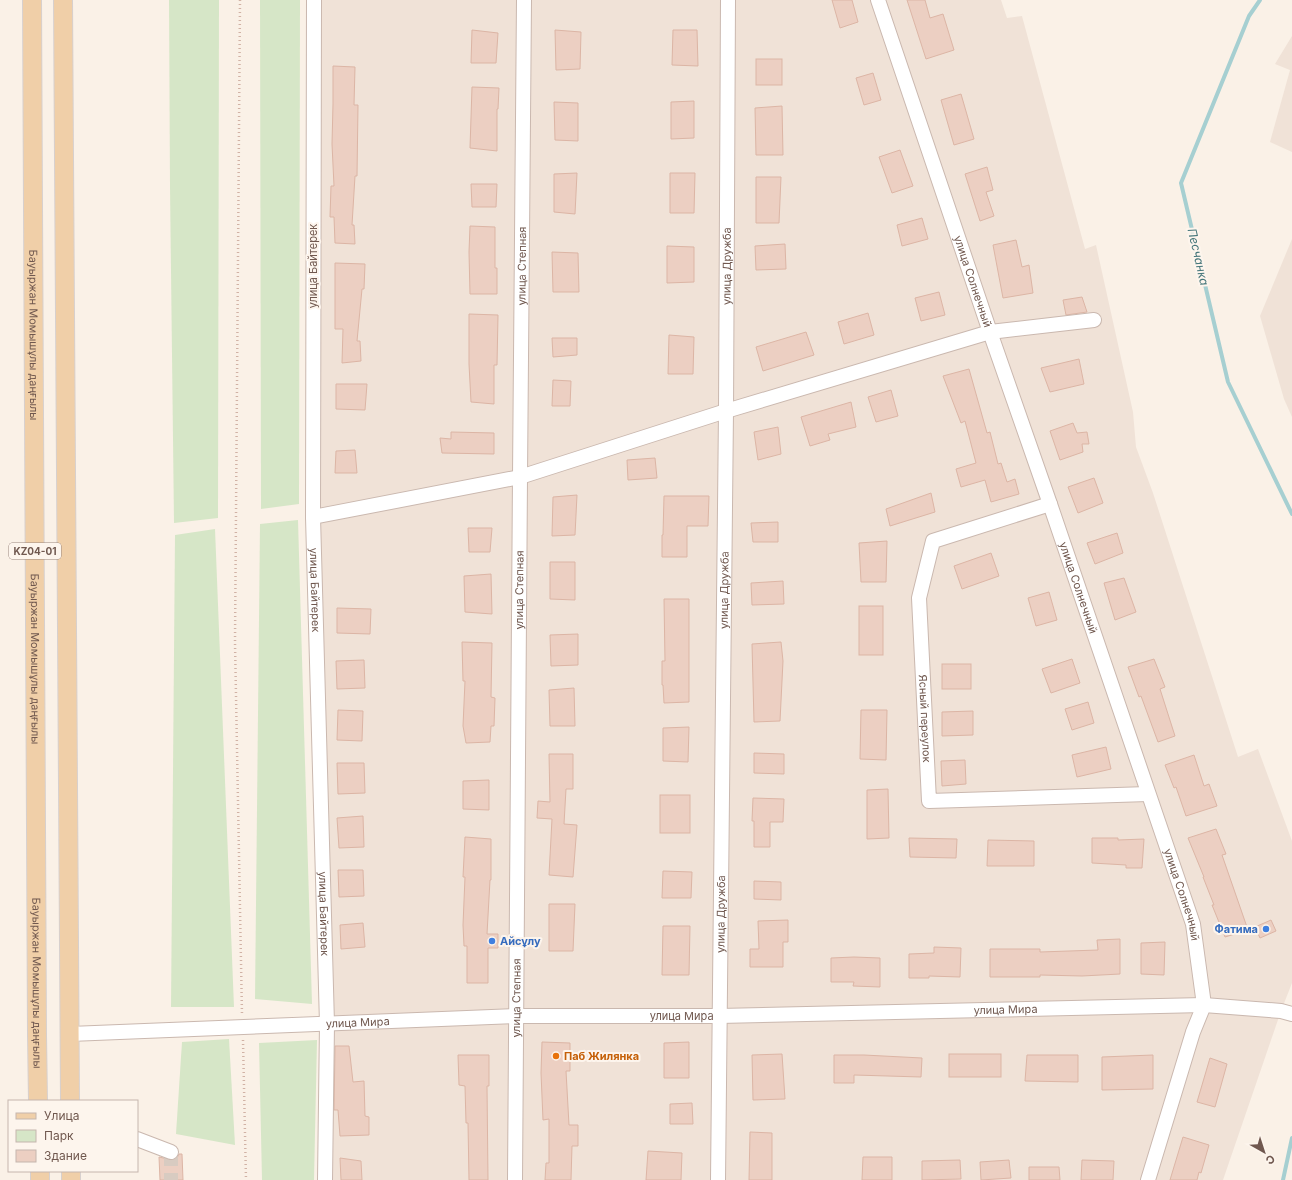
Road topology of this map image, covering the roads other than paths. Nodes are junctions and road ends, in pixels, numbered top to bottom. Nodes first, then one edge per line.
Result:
1 (32, 0) edge
2 (63, 0) edge
3 (314, 0) edge
4 (524, 0) edge
5 (728, 0) edge
6 (878, 0) edge
7 (1094, 320) dead end
8 (990, 332) junction
9 (726, 411) junction
10 (520, 477) junction
11 (1050, 504) junction
12 (313, 517) junction
13 (1148, 794) junction
14 (1204, 1004) junction
15 (1292, 1014) edge
16 (516, 1016) junction
17 (719, 1016) junction
18 (327, 1024) junction
19 (70, 1034) junction
20 (38, 1100) edge
21 (70, 1100) edge
22 (138, 1139) edge
23 (171, 1152) dead end
24 (325, 1180) edge
25 (515, 1180) edge
26 (718, 1180) edge
27 (1148, 1180) edge

1 - 20 main road, Бауыржан Момышұлы даңғылы / KZ04-01
2 - 19 main road, KZ04-01
3 - 12 street, улица Байтерек
4 - 10 street, улица Степная
5 - 9 street, улица Дружба
6 - 8 street, улица Солнечный
7 - 8 street
8 - 9 street
8 - 11 street, улица Солнечный
9 - 10 street
9 - 17 street, улица Дружба
10 - 12 street
10 - 16 street, улица Степная
11 - 13 street, улица Солнечный
11 - 13 street, Ясный переулок
12 - 18 street, улица Байтерек
13 - 14 street, улица Солнечный
14 - 15 street, улица Мира
14 - 17 street, улица Мира
14 - 27 street, улица Солнечный
16 - 17 street, улица Мира
16 - 18 street, улица Мира
16 - 25 street, улица Степная
17 - 26 street, улица Дружба
18 - 19 street, улица Мира
18 - 24 street, улица Байтерек
19 - 21 main road, KZ04-01
22 - 23 street

